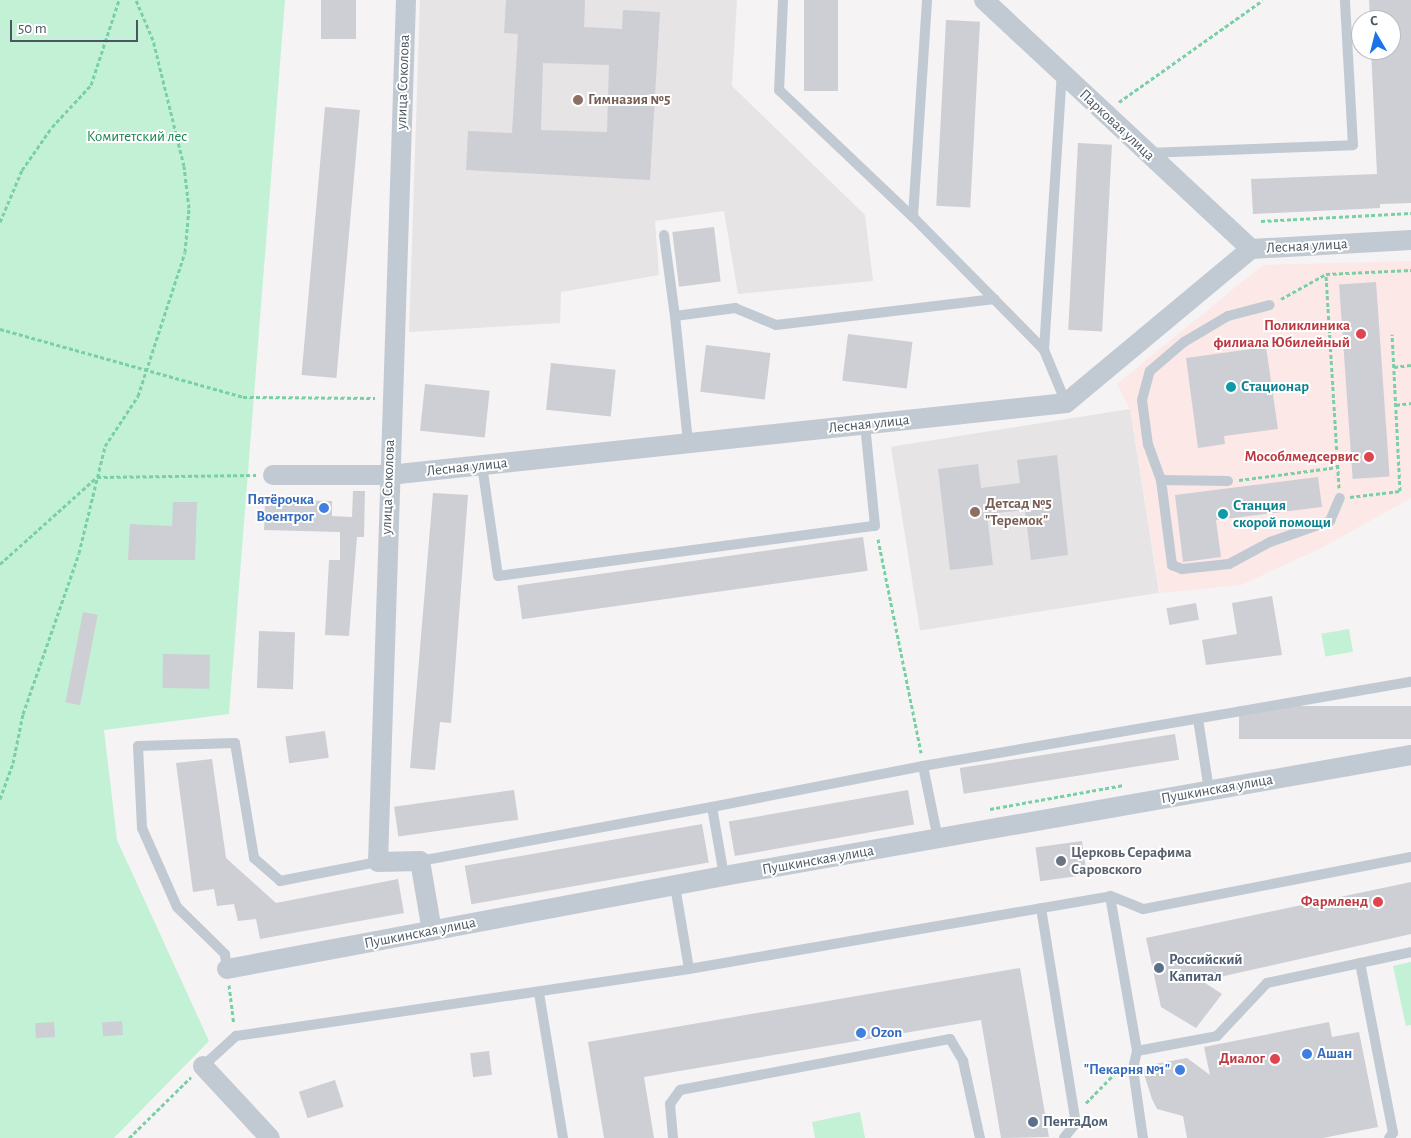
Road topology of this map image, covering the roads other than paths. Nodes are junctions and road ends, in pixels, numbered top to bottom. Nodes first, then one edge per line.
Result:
1 (406, 0) edge
2 (783, 0) edge
3 (927, 0) edge
4 (984, 0) edge
5 (1345, 0) edge
6 (1062, 73) junction
7 (1147, 153) junction
8 (913, 217) junction
9 (664, 235) dead end
10 (1411, 240) edge
11 (1250, 249) junction
12 (994, 299) junction
13 (1270, 305) road end
14 (675, 316) junction
15 (1044, 350) junction
16 (1066, 403) junction
17 (865, 424) junction
18 (688, 442) junction
19 (482, 465) junction
20 (273, 475) road end
21 (388, 475) junction
22 (1162, 480) junction
23 (1228, 481) road end
24 (1340, 498) road end
25 (1411, 682) edge
26 (1198, 719) junction
27 (1411, 755) edge
28 (923, 766) junction
29 (1209, 790) junction
30 (712, 806) junction
31 (938, 839) junction
32 (1411, 857) edge
33 (420, 860) junction
34 (378, 862) junction
35 (724, 876) junction
36 (675, 886) junction
37 (1110, 896) junction
38 (1041, 908) junction
39 (432, 931) junction
40 (1411, 952) edge
41 (1360, 963) junction
42 (227, 969) joint
43 (689, 969) junction
44 (539, 993) junction
45 (1137, 1050) junction
46 (203, 1066) joint
47 (270, 1138) edge
48 (563, 1138) edge
49 (673, 1138) edge
50 (980, 1138) edge
51 (1064, 1138) edge
52 (1143, 1138) edge
53 (1389, 1138) edge

1 - 21 street, улица Соколова
2 - 8 lane
3 - 8 lane
4 - 6 street, Парковая улица
5 - 7 lane
6 - 7 street, Парковая улица
6 - 15 lane
7 - 11 street, Парковая улица
8 - 12 lane
9 - 14 lane
10 - 11 street, Лесная улица
11 - 16 street, Лесная улица
12 - 14 lane
12 - 15 lane
13 - 22 lane
14 - 18 lane
15 - 16 lane
16 - 17 street, Лесная улица
17 - 18 street, Лесная улица
17 - 19 lane
18 - 19 street, Лесная улица
19 - 21 street, Лесная улица
20 - 21 street, Лесная улица
21 - 34 street, улица Соколова
22 - 23 lane
22 - 24 lane
25 - 26 lane
26 - 28 lane
26 - 29 lane
27 - 29 street, Пушкинская улица
28 - 30 lane
28 - 31 lane
29 - 31 street, Пушкинская улица
30 - 33 lane
30 - 35 lane
31 - 35 street, Пушкинская улица
32 - 37 lane
33 - 34 street
33 - 39 street
34 - 42 lane
35 - 36 street, Пушкинская улица
36 - 39 street, Пушкинская улица
36 - 43 lane
37 - 38 lane
37 - 45 lane
38 - 43 lane
38 - 51 lane
39 - 42 street, Пушкинская улица
40 - 41 lane
41 - 45 lane
41 - 53 lane
43 - 44 lane
44 - 46 lane
44 - 48 lane
45 - 52 lane
46 - 47 street
49 - 50 lane

